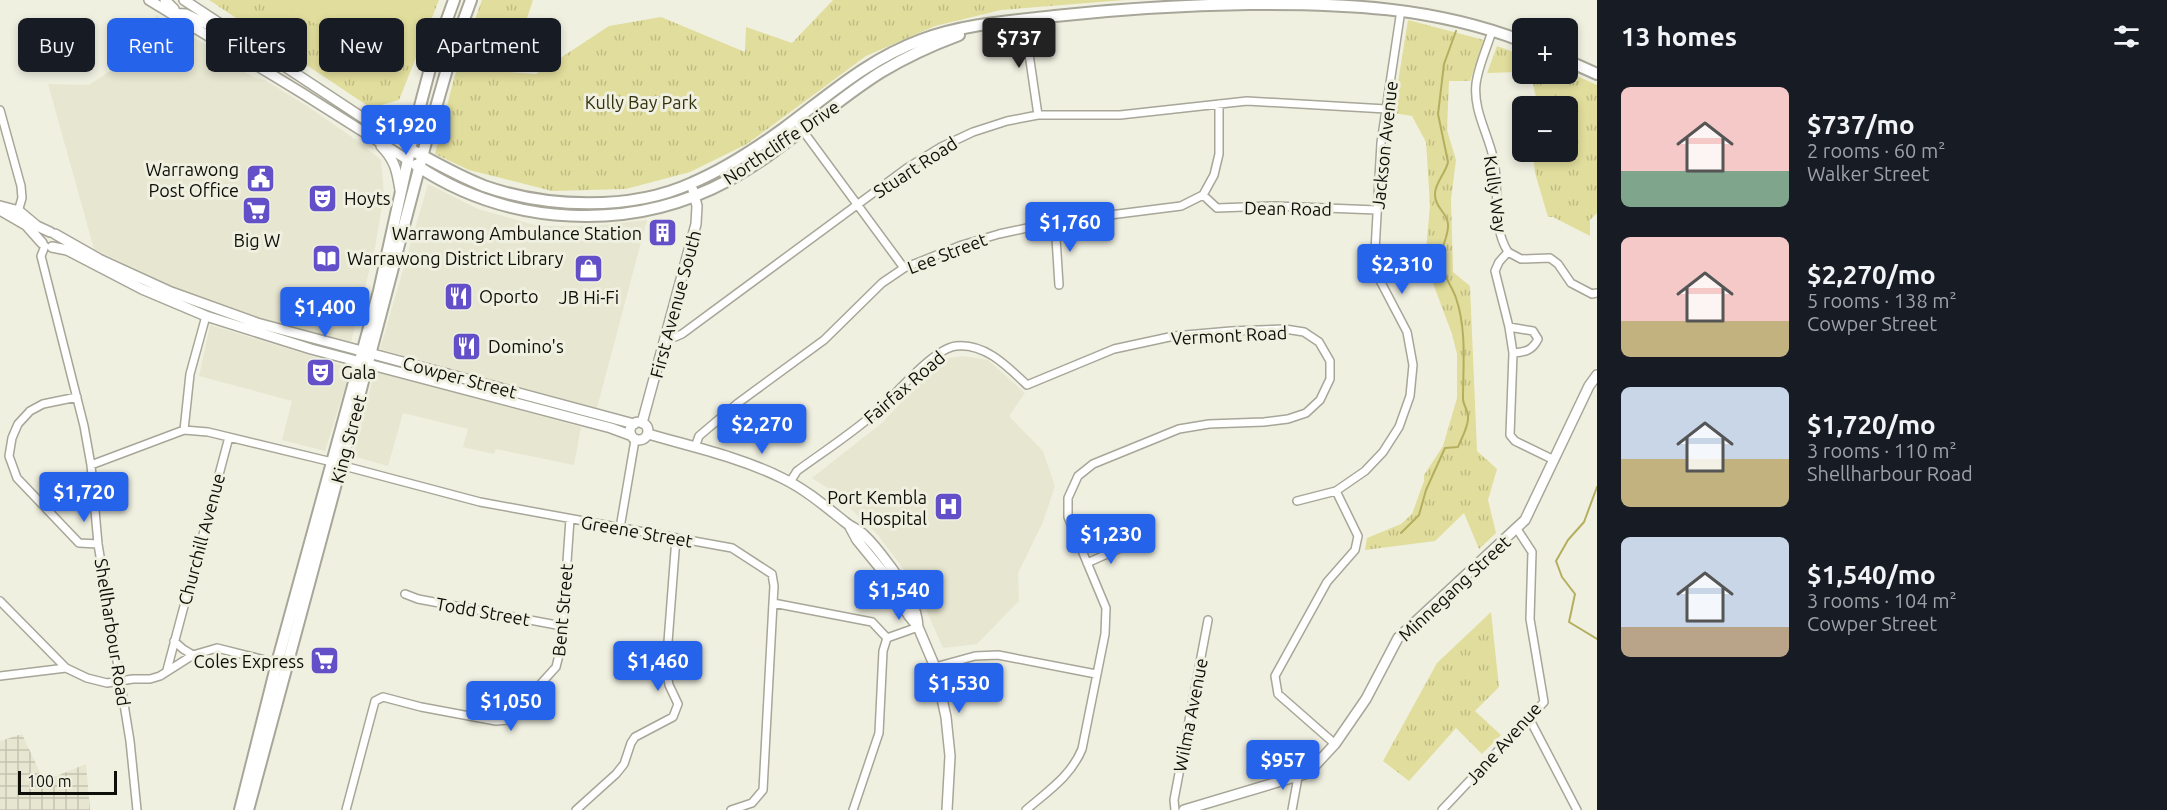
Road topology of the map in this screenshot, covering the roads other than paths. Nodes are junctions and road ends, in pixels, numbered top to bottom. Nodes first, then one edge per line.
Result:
1 (149, 0) edge
2 (165, 0) edge
3 (184, 0) edge
4 (454, 0) edge
5 (471, 0) edge
6 (1401, 10) junction
7 (174, 15) junction
8 (211, 18) edge
9 (1024, 20) junction
10 (206, 25) edge
11 (1492, 31) junction
12 (1512, 38) edge
13 (1578, 65) edge
14 (293, 72) edge
15 (1597, 74) edge
16 (1219, 104) junction
17 (1386, 109) junction
18 (0, 110) edge
19 (419, 110) junction
20 (1038, 115) junction
21 (795, 120) junction
22 (802, 129) junction
23 (387, 134) junction
24 (372, 136) junction
25 (409, 154) junction
26 (423, 156) junction
27 (421, 168) junction
28 (690, 184) junction
29 (400, 195) junction
30 (1203, 195) junction
31 (695, 196) junction
32 (859, 204) junction
33 (0, 208) edge
34 (1377, 210) junction
35 (17, 215) junction
36 (1055, 222) junction
37 (52, 233) junction
38 (46, 245) junction
39 (1508, 252) junction
40 (904, 268) junction
41 (1059, 285) dead end
42 (1597, 293) edge
43 (206, 316) junction
44 (1509, 327) junction
45 (666, 336) junction
46 (1513, 353) junction
47 (365, 358) junction
48 (1597, 375) edge
49 (1027, 384) joint
50 (77, 397) junction
51 (638, 423) junction
52 (184, 430) junction
53 (648, 434) junction
54 (229, 437) junction
55 (633, 437) junction
56 (695, 447) junction
57 (1554, 460) junction
58 (337, 463) junction
59 (91, 465) junction
60 (790, 482) junction
61 (1336, 491) junction
62 (1297, 501) dead end
63 (570, 519) junction
64 (850, 527) junction
65 (620, 528) junction
66 (1517, 529) junction
67 (676, 538) junction
68 (98, 544) junction
69 (1125, 546) dead end
70 (867, 552) junction
71 (885, 560) junction
72 (1087, 563) junction
73 (892, 585) junction
74 (405, 594) dead end
75 (0, 601) edge
76 (773, 603) junction
77 (1208, 620) dead end
78 (562, 626) junction
79 (918, 627) junction
80 (887, 638) junction
81 (174, 641) junction
82 (291, 647) junction
83 (194, 655) junction
84 (277, 663) junction
85 (66, 668) junction
86 (935, 668) junction
87 (168, 670) junction
88 (1096, 675) junction
89 (0, 676) edge
90 (121, 681) junction
91 (1529, 718) junction
92 (1335, 744) junction
93 (1298, 777) junction
94 (136, 810) edge
95 (240, 810) edge
96 (248, 810) edge
97 (346, 810) edge
98 (576, 810) edge
99 (731, 810) edge
100 (853, 810) edge
101 (947, 810) edge
102 (1026, 810) edge
103 (1175, 810) edge
104 (1184, 810) edge
105 (1292, 810) edge
106 (1442, 810) edge
107 (1577, 810) edge

1 - 7 main road, Northcliffe Drive
2 - 7 main road
3 - 8 main road, Northcliffe Drive
4 - 19 main road, King Street
5 - 26 main road, King Street
6 - 9 main road, Northcliffe Drive
6 - 11 main road, Northcliffe Drive
6 - 17 street, Jackson Avenue
7 - 10 main road
7 - 24 main road, Northcliffe Drive
9 - 20 street
9 - 21 main road, Northcliffe Drive
9 - 22 main road, Northcliffe Drive
11 - 12 main road, Northcliffe Drive
11 - 39 street, Kully Way
13 - 15 main road
14 - 23 main road, Northcliffe Drive
16 - 17 street, Stuart Road
16 - 20 street, Stuart Road
16 - 30 street
17 - 34 street, Jackson Avenue
18 - 35 street
19 - 23 main road
19 - 25 main road, King Street
20 - 32 street, Stuart Road
21 - 22 street
21 - 28 main road, Northcliffe Drive
22 - 31 main road, Northcliffe Drive
22 - 32 street
23 - 25 main road, Northcliffe Drive
24 - 25 main road, Northcliffe Drive
24 - 29 main road
25 - 26 main road, Northcliffe Drive
25 - 27 main road, Northcliffe Drive
25 - 29 main road, King Street
26 - 27 main road, King Street
26 - 28 main road, Northcliffe Drive
27 - 31 main road, Northcliffe Drive
27 - 47 main road, King Street
28 - 31 main road, First Avenue South
29 - 47 main road, King Street
30 - 34 street, Dean Road
30 - 36 street, Lee Street
31 - 45 main road, First Avenue South
32 - 40 street
32 - 45 street, Stuart Road
33 - 35 main road, Cowper Street
34 - 61 street, Jackson Avenue
35 - 37 main road, Cowper Street
35 - 38 main road, Cowper Street
36 - 40 street, Lee Street
36 - 41 street
37 - 38 main road
37 - 47 main road, Cowper Street
38 - 43 main road, Cowper Street
38 - 50 street, Shellharbour Road
39 - 42 street
39 - 44 street
40 - 56 street, Lee Street
43 - 47 main road, Cowper Street
43 - 52 street
44 - 46 street
44 - 46 street
45 - 51 main road, First Avenue South
46 - 57 street
47 - 51 main road, Cowper Street
47 - 55 main road, Cowper Street
47 - 58 main road, King Street
48 - 57 main road, Minnegang Street
49 - 60 street, Fairfax Road
49 - 72 street, Vermont Road
50 - 59 street, Shellharbour Road
50 - 68 street
51 - 53 main road
51 - 55 main road
52 - 54 street, Greene Street
52 - 59 street
53 - 55 main road
53 - 56 main road
54 - 58 street, Greene Street
54 - 81 street, Churchill Avenue
55 - 65 street
56 - 60 main road
57 - 66 main road, Minnegang Street
58 - 63 street, Greene Street
58 - 82 main road, King Street
58 - 84 main road, King Street
59 - 68 street, Shellharbour Road
60 - 64 main road
61 - 62 street, Jackson Avenue
61 - 92 street
63 - 65 street, Greene Street
63 - 78 street, Bent Street
64 - 70 main road
64 - 71 main road
65 - 67 street, Greene Street
66 - 91 street, Jane Avenue
66 - 92 main road, Minnegang Street
67 - 76 street, Greene Street
67 - 98 street
68 - 90 street, Shellharbour Road
69 - 72 street
70 - 71 main road
70 - 73 main road
71 - 73 main road
71 - 79 main road
72 - 88 street, Vermont Road
73 - 79 main road
74 - 78 street, Todd Street
75 - 85 street
76 - 80 street
76 - 99 street
77 - 103 street, Wilma Avenue
78 - 97 street, Bent Street
79 - 80 street
79 - 86 main road
80 - 100 street
81 - 83 street
81 - 87 street, Churchill Avenue
82 - 84 street
82 - 96 main road, King Street
83 - 84 street
83 - 87 street
84 - 95 main road, King Street
85 - 89 street
85 - 90 street
86 - 88 street
86 - 101 main road
87 - 90 street
88 - 102 street, Vermont Road
90 - 94 street, Shellharbour Road
91 - 106 street, Jane Avenue
91 - 107 street
92 - 93 main road, Minnegang Street
93 - 104 main road, Minnegang Street
93 - 105 street

